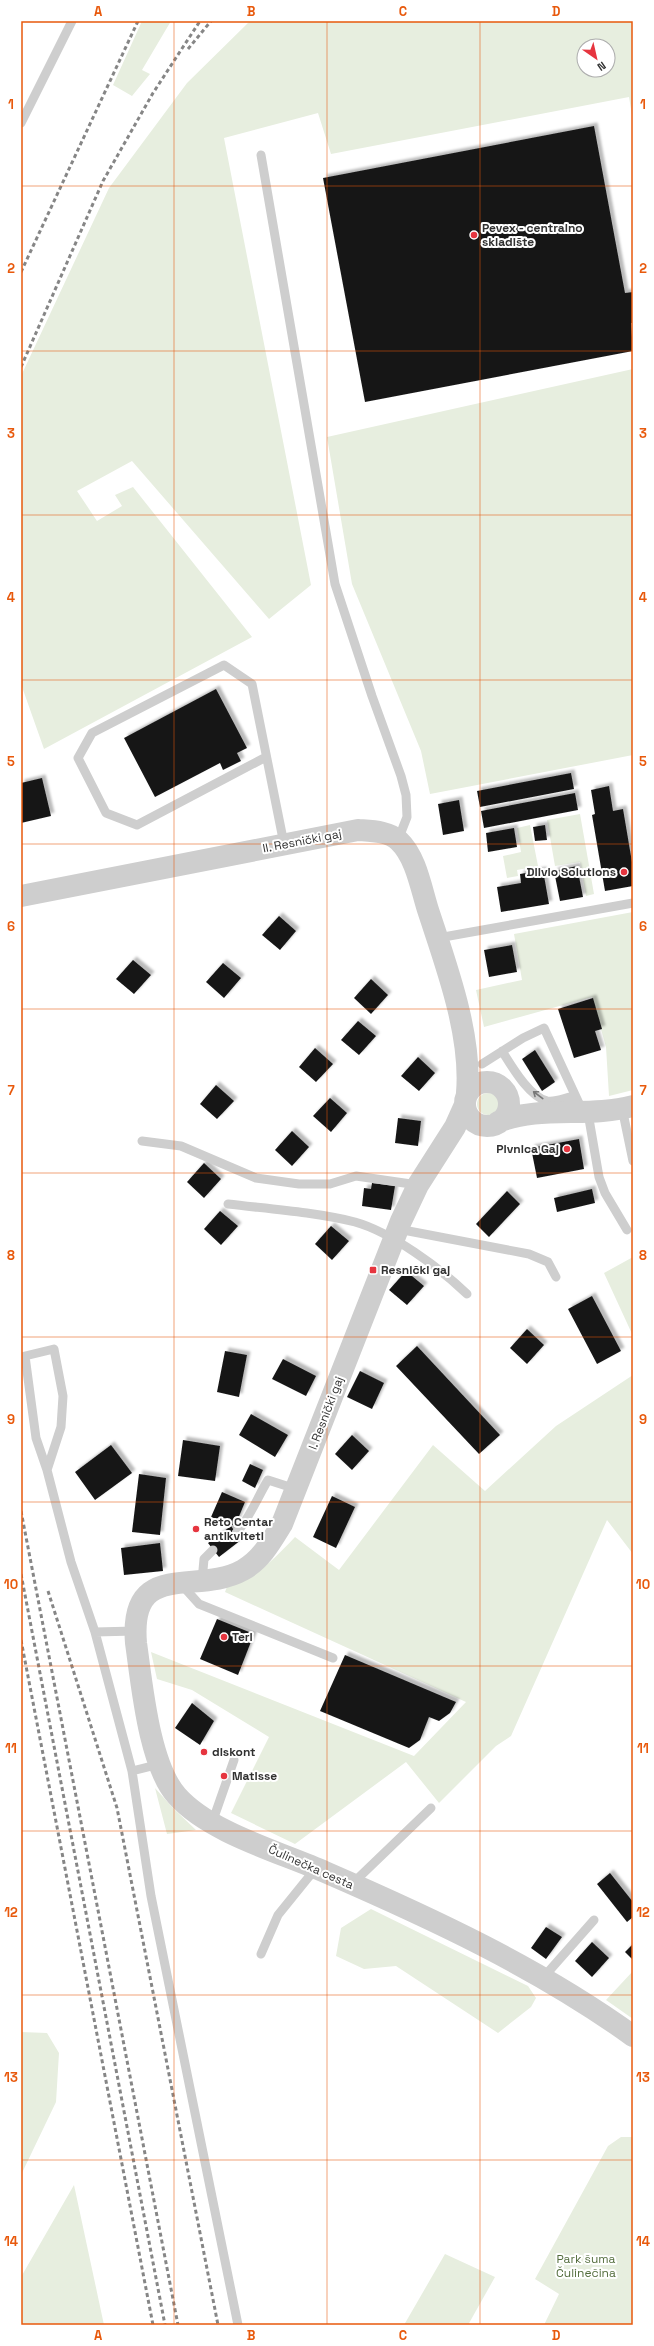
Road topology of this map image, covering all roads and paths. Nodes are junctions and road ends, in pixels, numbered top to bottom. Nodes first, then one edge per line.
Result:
1 (72, 21) edge
2 (25, 105) edge
3 (21, 123) edge
4 (261, 156) dead end
5 (266, 756) junction
6 (398, 840) junction
7 (284, 844) junction
8 (21, 896) edge
9 (633, 903) edge
10 (437, 938) junction
11 (459, 1016) junction
12 (502, 1051) junction
13 (482, 1064) junction
14 (501, 1088) junction
15 (466, 1100) junction
16 (627, 1107) edge
17 (582, 1108) junction
18 (542, 1113) junction
19 (493, 1124) junction
20 (142, 1141) dead end
21 (437, 1157) junction
22 (633, 1161) edge
23 (418, 1185) junction
24 (228, 1204) dead end
25 (627, 1230) dead end
26 (396, 1234) junction
27 (556, 1277) dead end
28 (467, 1294) dead end
29 (47, 1470) junction
30 (296, 1489) junction
31 (236, 1533) dead end
32 (213, 1550) dead end
33 (202, 1581) junction
34 (178, 1582) junction
35 (148, 1594) joint
36 (135, 1631) junction
37 (95, 1632) junction
38 (333, 1658) dead end
39 (234, 1760) dead end
40 (160, 1764) junction
41 (132, 1771) junction
42 (431, 1808) dead end
43 (212, 1823) junction
44 (316, 1868) junction
45 (352, 1884) junction
46 (594, 1920) dead end
47 (260, 1954) dead end
48 (542, 1979) junction
49 (633, 2036) edge
50 (238, 2325) edge

1 - 2 lane
2 - 3 lane
4 - 6 lane
5 - 5 lane
5 - 7 lane
6 - 7 street, II. Resnički gaj
6 - 10 street
7 - 8 street, II. Resnički gaj
9 - 10 lane
10 - 11 street
11 - 13 street
11 - 15 street
12 - 13 lane
17 -> 12 lane
12 - 17 lane
13 - 14 street
14 - 15 street
14 - 18 street, I. Resnički gaj
14 - 19 street
15 - 19 street
15 - 21 street, I. Resnički gaj
16 - 17 street, I. Resnički gaj
16 - 22 lane
17 - 18 street, I. Resnički gaj
17 - 25 lane
18 - 19 street, I. Resnički gaj
19 - 21 street, I. Resnički gaj
20 - 23 lane
21 - 23 street, I. Resnički gaj
23 - 26 street, I. Resnički gaj
24 - 26 lane
26 - 27 lane
26 - 28 lane
26 - 30 street, I. Resnički gaj
29 - 29 lane
29 - 37 lane
30 - 31 lane
30 - 33 street, I. Resnički gaj
32 - 33 lane
33 - 34 street, I. Resnički gaj
34 - 35 street, I. Resnički gaj
34 - 38 lane
35 - 36 street, Čulinečka cesta
36 - 37 lane
36 - 40 street, Čulinečka cesta
37 - 41 lane
39 - 43 lane
40 - 41 lane
40 - 43 street, Čulinečka cesta
41 - 50 lane
42 - 45 lane
43 - 44 street, Čulinečka cesta
44 - 45 street, Čulinečka cesta
44 - 47 lane
45 - 48 street, Čulinečka cesta
46 - 48 lane
48 - 49 street, Čulinečka cesta

